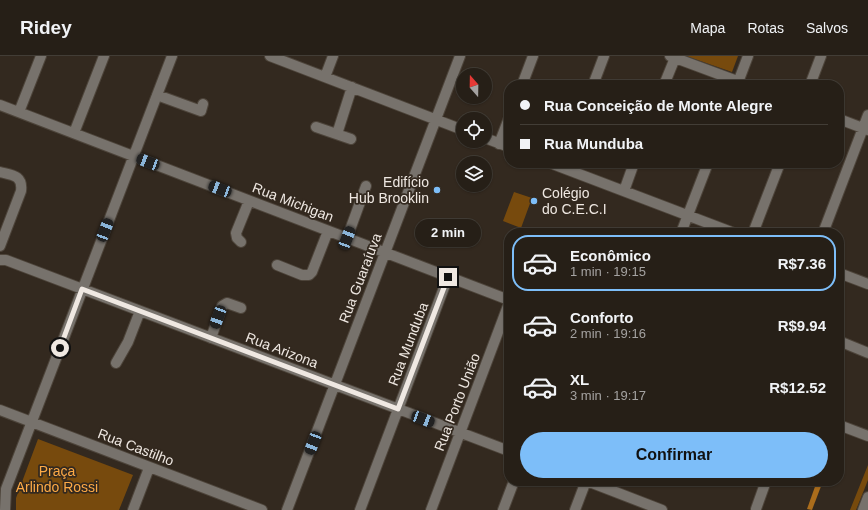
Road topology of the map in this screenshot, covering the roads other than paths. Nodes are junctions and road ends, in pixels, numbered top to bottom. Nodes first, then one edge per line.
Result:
1 (41, 56) edge
2 (104, 56) edge
3 (172, 56) edge
4 (270, 56) edge
5 (332, 56) edge
6 (460, 56) edge
7 (533, 56) edge
8 (604, 56) edge
9 (748, 56) edge
10 (821, 56) edge
11 (672, 57) edge
12 (325, 77) junction
13 (524, 80) edge
14 (595, 80) edge
15 (665, 80) edge
16 (731, 80) edge
17 (742, 80) edge
18 (812, 80) edge
19 (352, 87) junction
20 (157, 95) junction
21 (0, 105) edge
22 (204, 110) dead end
23 (19, 112) junction
24 (868, 115) edge
25 (436, 119) junction
26 (844, 121) edge
27 (316, 127) dead end
28 (456, 127) edge
29 (866, 129) edge
30 (504, 131) edge
31 (74, 133) junction
32 (337, 134) junction
33 (351, 139) dead end
34 (492, 141) edge
35 (499, 144) junction
36 (504, 146) edge
37 (134, 156) junction
38 (569, 168) edge
39 (632, 168) edge
40 (706, 168) edge
41 (778, 168) edge
42 (0, 172) edge
43 (366, 186) dead end
44 (624, 191) junction
45 (249, 201) junction
46 (688, 215) junction
47 (683, 228) edge
48 (721, 228) edge
49 (755, 228) edge
50 (825, 228) edge
51 (328, 231) junction
52 (2, 233) edge
53 (347, 238) junction
54 (241, 242) dead end
55 (0, 246) edge
56 (385, 253) junction
57 (0, 260) edge
58 (277, 265) dead end
59 (844, 275) edge
60 (448, 277) junction
61 (868, 284) edge
62 (82, 289) junction
63 (504, 298) edge
64 (241, 308) dead end
65 (140, 311) junction
66 (504, 316) edge
67 (211, 338) junction
68 (844, 343) edge
69 (868, 353) edge
70 (116, 363) dead end
71 (335, 385) junction
72 (398, 409) junction
73 (0, 410) edge
74 (32, 423) junction
75 (844, 427) edge
76 (460, 433) junction
77 (868, 436) edge
78 (504, 449) edge
79 (149, 468) junction
80 (512, 486) edge
81 (584, 486) edge
82 (599, 486) edge
83 (764, 486) edge
84 (868, 497) edge
85 (756, 509) edge
86 (4, 510) edge
87 (133, 510) edge
88 (262, 510) edge
89 (287, 510) edge
90 (360, 510) edge
91 (431, 510) edge
92 (503, 510) edge
93 (575, 510) edge
94 (662, 510) edge
95 (863, 510) edge

1 - 23 street
2 - 31 street
3 - 20 street
4 - 12 street
5 - 12 street
6 - 25 street, Rua Guaraíuva
7 - 13 street
8 - 14 street
9 - 17 street
10 - 18 street
11 - 15 street
11 - 16 street
12 - 19 street
19 - 25 street
19 - 32 street
20 - 22 street
20 - 37 street
21 - 23 street, Rua Michigan
23 - 31 street, Rua Michigan
24 - 29 street
25 - 28 street
25 - 56 street, Rua Guaraíuva
26 - 29 street
27 - 32 street
29 - 50 street
30 - 35 street
31 - 37 street, Rua Michigan
32 - 33 street
34 - 35 street
35 - 36 street
37 - 45 street, Rua Michigan
37 - 62 street
38 - 44 street
39 - 44 street
40 - 46 street
41 - 49 street
42 - 52 street
43 - 53 street
44 - 46 street
45 - 51 street, Rua Michigan
45 - 54 street
46 - 47 street
46 - 48 street
51 - 53 street, Rua Michigan
51 - 58 street
52 - 55 street
53 - 56 street, Rua Michigan
56 - 60 street, Rua Michigan
56 - 71 street, Rua Guaraíuva
57 - 62 street, Rua Arizona
59 - 61 street
60 - 63 street, Rua Michigan
60 - 72 street, Rua Munduba
62 - 65 street, Rua Arizona
62 - 74 street
64 - 67 street
65 - 67 street, Rua Arizona
65 - 70 street
66 - 76 street, Rua Porto União
67 - 71 street, Rua Arizona
68 - 69 street
71 - 72 street, Rua Arizona
71 - 89 street, Rua Guaraíuva
72 - 76 street, Rua Arizona
72 - 90 street, Rua Munduba
73 - 74 street, Rua Castilho
74 - 79 street, Rua Castilho
74 - 86 street
75 - 77 street
76 - 78 street, Rua Arizona
76 - 91 street, Rua Porto União
79 - 87 street
79 - 88 street, Rua Castilho
80 - 92 street
81 - 93 street
82 - 94 street
83 - 85 street
84 - 95 street

